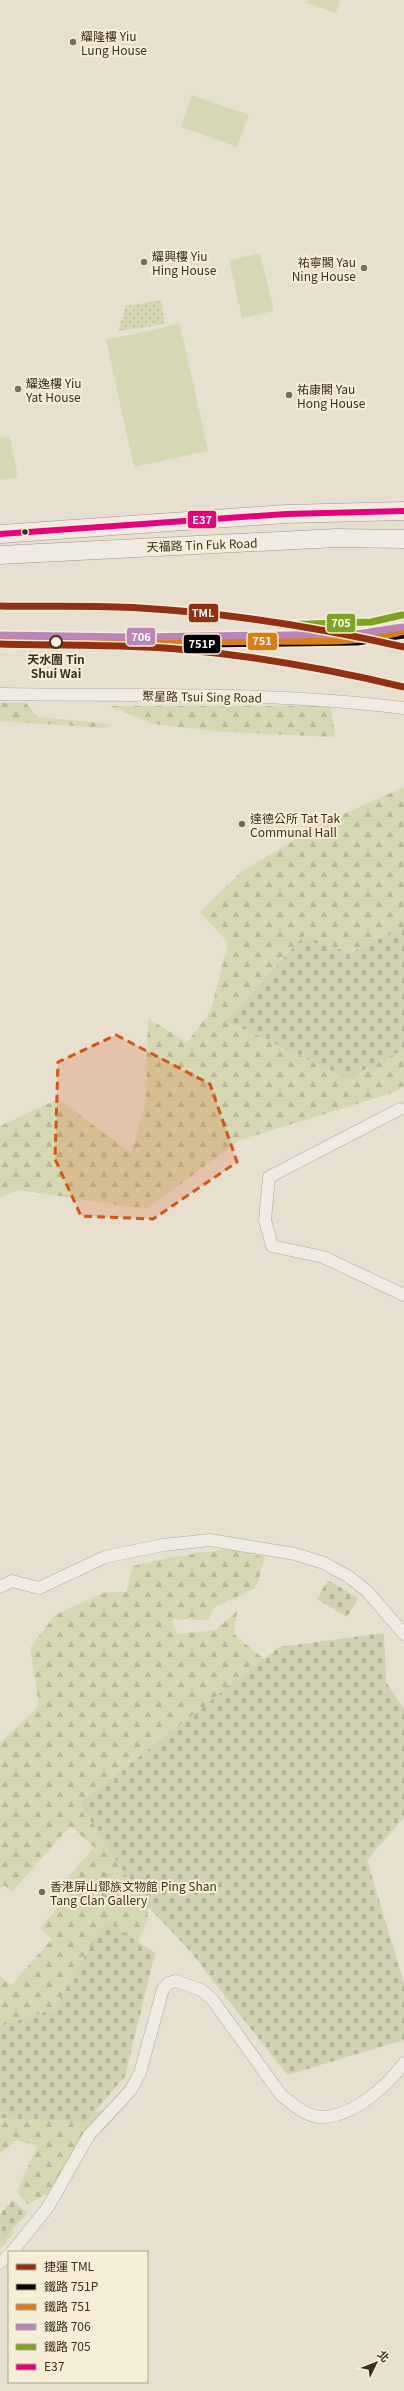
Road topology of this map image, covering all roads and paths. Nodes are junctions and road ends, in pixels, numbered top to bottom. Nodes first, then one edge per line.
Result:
1 (401, 510) edge
2 (0, 534) edge
3 (404, 539) edge
4 (0, 555) edge
5 (0, 694) edge
6 (404, 708) edge
7 (400, 1109) dead end
8 (404, 1295) edge
9 (0, 1587) edge
10 (404, 1634) edge
11 (404, 2062) edge
12 (13, 2251) edge
13 (8, 2257) edge
14 (0, 2263) edge

1 - 2 main road, 天福路 Tin Fuk Road
3 - 4 main road, 天福路 Tin Fuk Road
5 - 6 street, 聚星路 Tsui Sing Road
7 - 8 street
9 - 10 street
11 - 12 street
13 - 14 street

